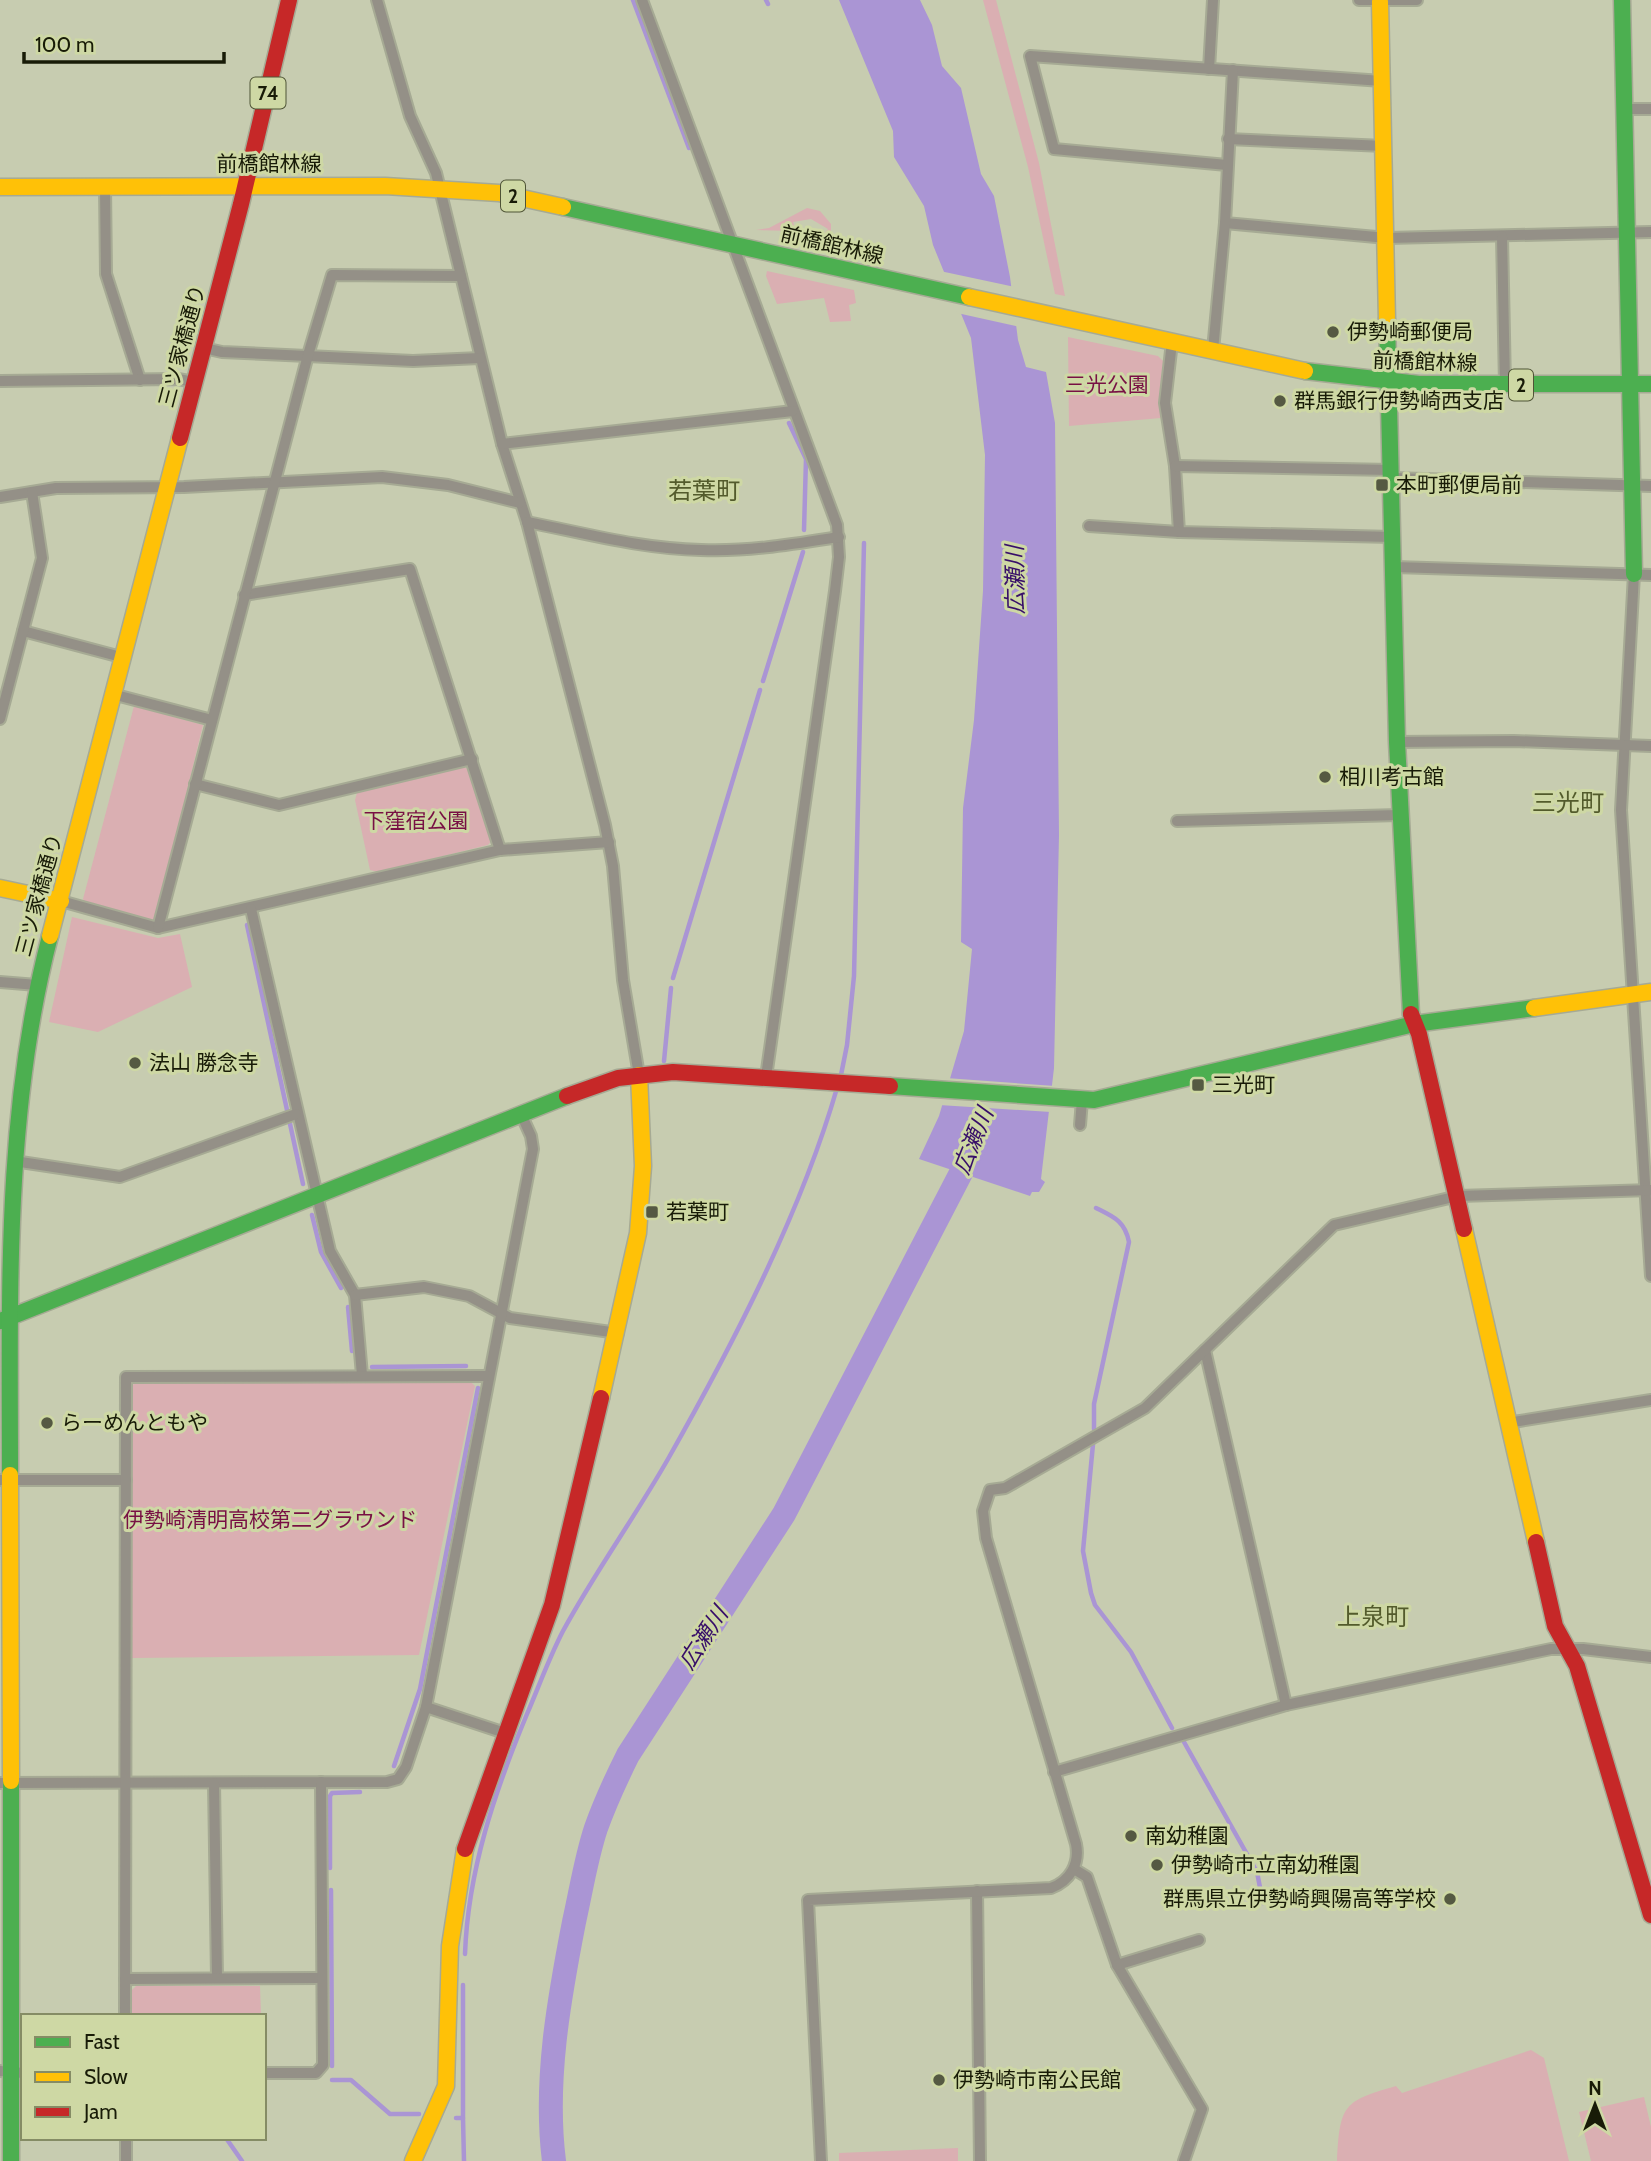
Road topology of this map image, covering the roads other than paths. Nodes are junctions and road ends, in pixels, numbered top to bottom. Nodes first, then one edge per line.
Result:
1 (289, 0) edge
2 (377, 0) edge
3 (642, 0) edge
4 (1213, 0) edge
5 (1359, 0) edge
6 (1417, 0) edge
7 (1622, 0) edge
8 (1380, 2) edge
9 (1209, 69) junction
10 (1233, 70) junction
11 (1382, 81) junction
12 (1625, 109) junction
13 (1651, 109) edge
14 (1228, 139) junction
15 (1384, 146) junction
16 (1227, 165) junction
17 (246, 185) junction
18 (105, 186) junction
19 (0, 187) edge
20 (439, 188) junction
21 (1225, 223) junction
22 (1626, 232) junction
23 (1651, 232) edge
24 (1502, 236) junction
25 (1387, 238) junction
26 (735, 244) junction
27 (461, 276) junction
28 (1172, 342) junction
29 (204, 348) junction
30 (1213, 350) junction
31 (308, 355) junction
32 (480, 358) junction
33 (140, 380) junction
34 (0, 381) edge
35 (194, 382) junction
36 (1391, 383) junction
37 (1651, 384) edge
38 (1505, 385) junction
39 (1629, 385) junction
40 (793, 411) junction
41 (502, 444) junction
42 (1175, 466) junction
43 (1392, 474) junction
44 (274, 483) junction
45 (1631, 485) junction
46 (1651, 486) edge
47 (166, 488) junction
48 (32, 492) junction
49 (0, 497) edge
50 (520, 503) junction
51 (527, 522) junction
52 (1089, 526) dead end
53 (1180, 532) junction
54 (839, 537) junction
55 (1394, 537) junction
56 (1394, 568) junction
57 (1634, 574) junction
58 (1651, 575) edge
59 (244, 595) junction
60 (23, 631) junction
61 (121, 657) junction
62 (112, 694) junction
63 (0, 719) edge
64 (212, 720) junction
65 (1397, 742) junction
66 (1623, 745) junction
67 (1651, 746) edge
68 (472, 759) junction
69 (195, 784) junction
70 (1399, 815) junction
71 (1177, 821) dead end
72 (609, 842) junction
73 (500, 850) junction
74 (0, 888) edge
75 (61, 901) junction
76 (251, 909) junction
77 (158, 928) junction
78 (0, 982) edge
79 (37, 985) junction
80 (1651, 992) edge
81 (1631, 995) junction
82 (1414, 1024) junction
83 (639, 1075) junction
84 (766, 1077) junction
85 (1077, 1100) junction
86 (296, 1114) junction
87 (521, 1114) junction
88 (1080, 1125) dead end
89 (7, 1161) edge
90 (1647, 1190) edge
91 (316, 1194) junction
92 (1458, 1196) junction
93 (1651, 1276) edge
94 (355, 1295) junction
95 (501, 1314) junction
96 (5, 1320) edge
97 (618, 1333) junction
98 (1205, 1350) junction
99 (362, 1375) junction
100 (488, 1376) junction
101 (1651, 1400) edge
102 (1507, 1423) junction
103 (125, 1479) junction
104 (5, 1480) edge
105 (1567, 1647) junction
106 (1651, 1657) edge
107 (1286, 1705) junction
108 (426, 1707) junction
109 (505, 1733) junction
110 (1054, 1772) junction
111 (321, 1782) junction
112 (5, 1783) edge
113 (126, 1783) junction
114 (215, 1783) junction
115 (1074, 1869) junction
116 (977, 1891) junction
117 (1651, 1915) edge
118 (1199, 1940) dead end
119 (1117, 1965) junction
120 (217, 1978) junction
121 (321, 1978) junction
122 (125, 1979) junction
123 (125, 2014) edge
124 (11, 2072) edge
125 (266, 2073) edge
126 (126, 2140) edge
127 (10, 2161) edge
128 (126, 2161) edge
129 (413, 2161) edge
130 (821, 2161) edge
131 (981, 2161) edge
132 (1184, 2161) edge

1 - 17 street, 三ツ家橋通り / 74
2 - 20 street
3 - 26 street
4 - 9 street
5 - 8 street
6 - 8 street
7 - 12 street
8 - 11 street
9 - 10 street
9 - 16 street
10 - 11 street
10 - 14 street
11 - 15 street
12 - 13 street
12 - 22 street
14 - 15 street
14 - 16 street
15 - 25 street
16 - 21 street
17 - 18 street, 前橋館林線 / 2
17 - 20 street, 前橋館林線 / 2
17 - 29 street, 三ツ家橋通り / 74
18 - 19 street, 前橋館林線 / 2
18 - 33 street
20 - 26 street, 前橋館林線 / 2
20 - 27 street
21 - 25 street
21 - 30 street
22 - 23 street
22 - 24 street
22 - 39 street
24 - 25 street
24 - 38 street
25 - 36 street
26 - 28 street, 前橋館林線 / 2
26 - 40 street
27 - 31 street
27 - 32 street
28 - 30 street, 前橋館林線 / 2
28 - 42 street
29 - 31 street
29 - 35 street, 三ツ家橋通り / 74
30 - 36 street, 前橋館林線 / 2
31 - 32 street
31 - 44 street
32 - 41 street
33 - 34 street
33 - 35 street
35 - 47 street, 三ツ家橋通り / 74
36 - 38 street, 前橋館林線 / 2
36 - 43 street
37 - 39 street, 前橋館林線 / 2
38 - 39 street, 前橋館林線 / 2
39 - 45 street
40 - 41 street
40 - 54 street
41 - 50 street
42 - 43 street
42 - 53 street
43 - 45 street
43 - 55 street
44 - 47 street
44 - 50 street
44 - 59 street
45 - 46 street
45 - 57 street
47 - 48 street
47 - 61 street, 三ツ家橋通り / 74
48 - 49 street
48 - 60 street
50 - 51 street
51 - 54 street
51 - 72 street
52 - 53 street
53 - 55 street
54 - 84 street
55 - 56 street
56 - 57 street
56 - 65 street
57 - 58 street
57 - 66 street
59 - 64 street
59 - 68 street
60 - 61 street
60 - 63 street
61 - 62 street, 三ツ家橋通り / 74
62 - 64 street
62 - 75 street, 三ツ家橋通り / 74
64 - 69 street
65 - 66 street
65 - 70 street
66 - 67 street
66 - 81 street
68 - 69 street
68 - 73 street
69 - 77 street
70 - 71 street
70 - 82 street
72 - 73 street
72 - 83 street
73 - 76 street
74 - 75 street
75 - 77 street
75 - 79 street, 三ツ家橋通り / 74
76 - 77 street
76 - 86 street
78 - 79 street
79 - 89 street, 三ツ家橋通り / 74
80 - 81 street
81 - 82 street
81 - 90 street
82 - 85 street
82 - 92 street
83 - 84 street
83 - 87 street
83 - 97 street
84 - 85 street
85 - 88 street
86 - 89 street
86 - 91 street
87 - 91 street
87 - 95 street
89 - 96 street, 三ツ家橋通り / 74
90 - 92 street
90 - 93 street
91 - 94 street
91 - 96 street
92 - 98 street
92 - 102 street
94 - 95 street
94 - 99 street
95 - 97 street
95 - 100 street
96 - 104 street, 三ツ家橋通り / 74
97 - 109 street
98 - 107 street
98 - 110 street
99 - 100 street
99 - 103 street
100 - 108 street
101 - 102 street
102 - 105 street
103 - 104 street
103 - 113 street
104 - 112 street, 三ツ家橋通り / 74
105 - 106 street
105 - 107 street
105 - 117 street
107 - 110 street
108 - 109 street
108 - 111 street
109 - 129 street
110 - 115 street
111 - 114 street
111 - 121 street
112 - 113 street
112 - 124 street, 三ツ家橋通り / 74
113 - 114 street
113 - 122 street
114 - 120 street
115 - 116 street
115 - 119 street
116 - 130 street
116 - 131 street
118 - 119 street
119 - 132 street
120 - 121 street
120 - 122 street
121 - 125 street
122 - 123 street
124 - 127 street, 三ツ家橋通り / 74
126 - 128 street

